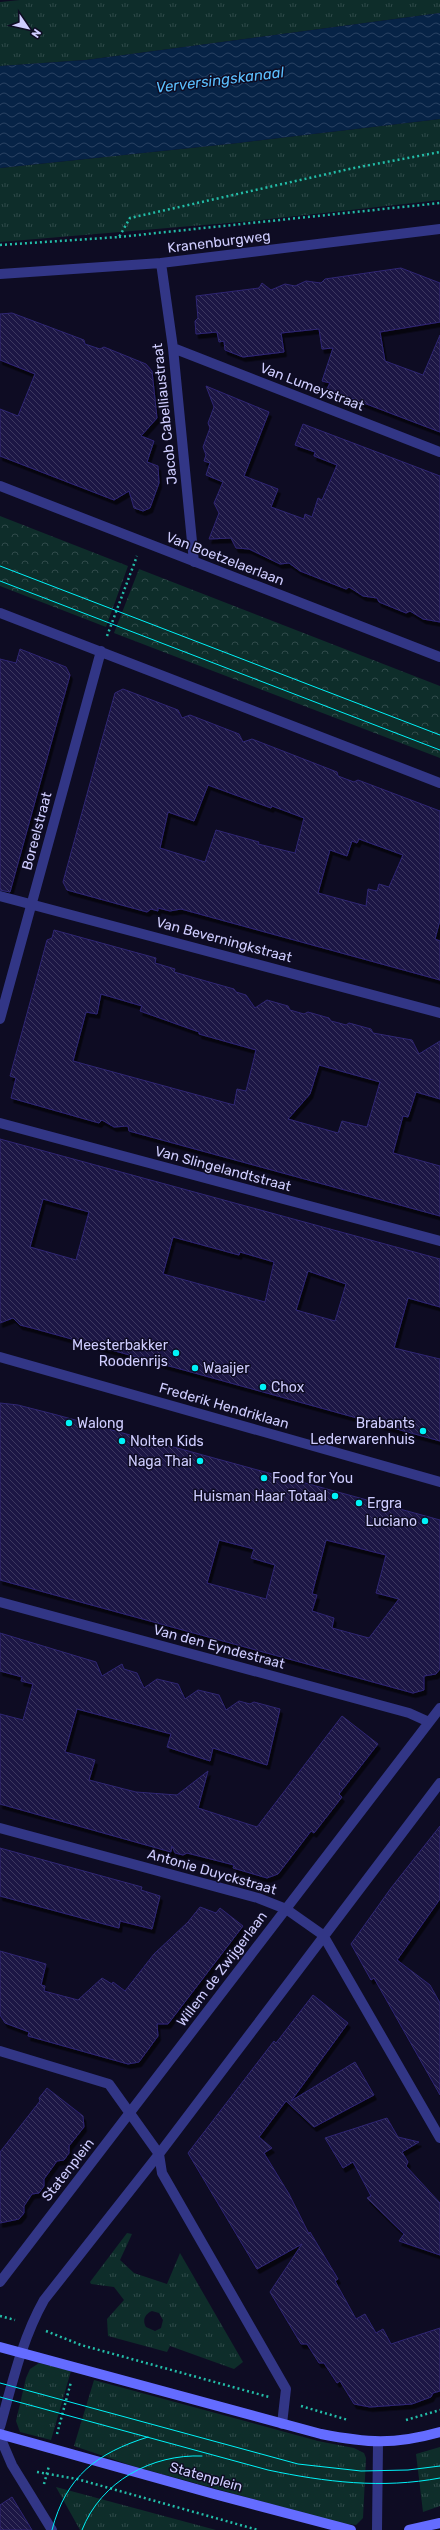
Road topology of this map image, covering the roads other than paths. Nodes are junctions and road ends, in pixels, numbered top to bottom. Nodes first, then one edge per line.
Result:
1 (440, 229) edge
2 (160, 263) junction
3 (0, 274) edge
4 (173, 348) junction
5 (440, 452) edge
6 (0, 486) edge
7 (194, 562) junction
8 (0, 613) edge
9 (101, 651) junction
10 (440, 657) edge
11 (440, 783) edge
12 (0, 896) edge
13 (31, 905) junction
14 (440, 1013) edge
15 (0, 1019) edge
16 (0, 1123) edge
17 (440, 1241) edge
18 (0, 1357) edge
19 (440, 1482) edge
20 (0, 1602) edge
21 (440, 1708) edge
22 (429, 1722) junction
23 (440, 1783) edge
24 (0, 1828) edge
25 (286, 1909) junction
26 (323, 1935) junction
27 (0, 2051) edge
28 (129, 2114) junction
29 (440, 2138) edge
30 (159, 2154) junction
31 (0, 2282) edge
32 (0, 2347) edge
33 (22, 2353) junction
34 (282, 2424) junction
35 (0, 2427) edge
36 (440, 2432) edge
37 (0, 2434) edge
38 (0, 2437) edge
39 (378, 2443) junction
40 (440, 2523) edge
41 (52, 2530) edge
42 (351, 2530) edge
43 (377, 2530) edge
44 (409, 2530) edge

1 - 2 street, Kranenburgweg
2 - 3 street, Kranenburgweg
2 - 4 street, Jacob Cabelliaustraat
4 - 5 street, Van Lumeystraat
4 - 7 street, Jacob Cabelliaustraat
6 - 7 street, Van Boetzelaerlaan
7 - 10 street, Van Boetzelaerlaan
8 - 9 street
9 - 11 street
9 - 13 street, Boreelstraat
12 - 13 street, Van Beverningkstraat
13 - 14 street, Van Beverningkstraat
13 - 15 street, Boreelstraat
16 - 17 street, Van Slingelandtstraat
18 - 19 street, Frederik Hendriklaan
20 - 22 street, Van den Eyndestraat
21 - 22 street, Willem de Zwijgerlaan
22 - 25 street, Willem de Zwijgerlaan
23 - 26 street
24 - 25 street, Antonie Duyckstraat
25 - 26 street, Antonie Duyckstraat
25 - 28 street, Willem de Zwijgerlaan
26 - 29 street, Antonie Duyckstraat
26 - 30 street
27 - 28 street
28 - 30 street
28 - 31 street, Statenplein
30 - 33 street
30 - 34 street
32 - 33 street
33 - 34 street
33 - 35 street
34 - 39 street
36 - 39 street
37 - 42 street, Statenplein
38 - 41 street
39 - 43 street
40 - 44 street

